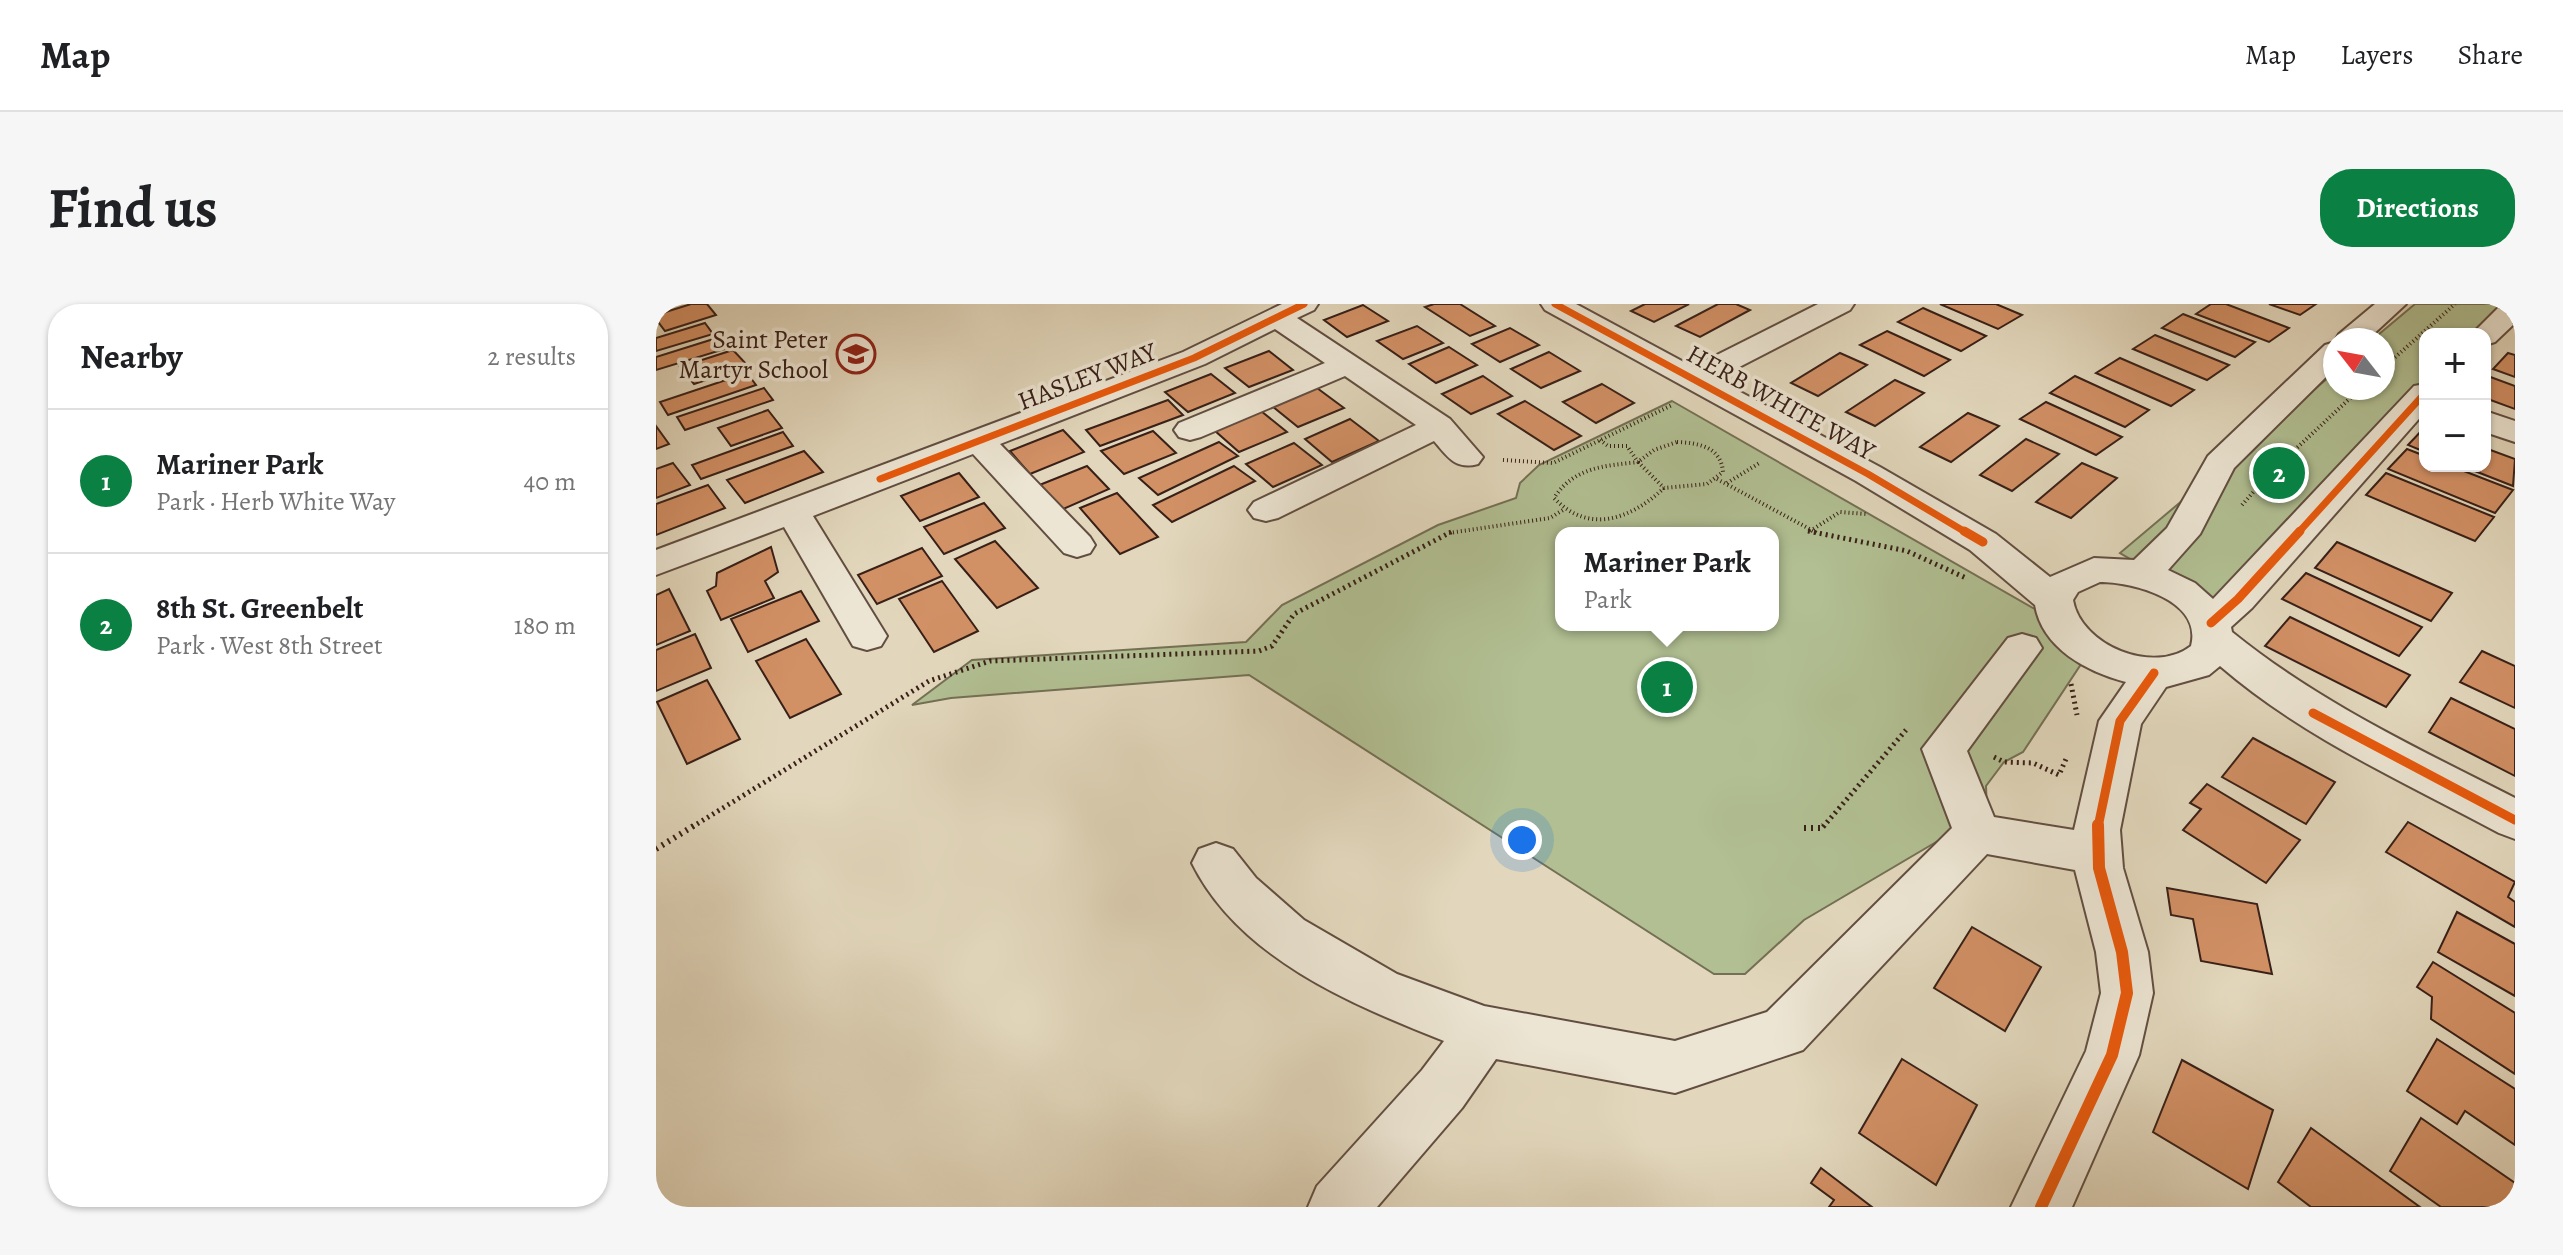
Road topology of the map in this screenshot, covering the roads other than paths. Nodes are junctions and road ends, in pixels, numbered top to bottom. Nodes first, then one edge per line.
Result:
1 (1555, 304) edge
2 (1840, 304) edge
3 (2392, 304) edge
4 (2515, 307) edge
5 (1291, 311) edge
6 (2363, 328) edge
7 (2491, 330) edge
8 (1348, 364) junction
9 (2323, 367) edge
10 (1693, 379) junction
11 (2410, 389) edge
12 (2491, 423) edge
13 (1439, 426) junction
14 (1190, 430) dead end
15 (2515, 432) edge
16 (979, 441) junction
17 (1466, 457) road end
18 (1266, 510) dead end
19 (793, 512) junction
20 (1983, 542) junction
21 (1077, 545) dead end
22 (656, 563) edge
23 (2085, 573) junction
24 (2142, 574) junction
25 (2054, 600) junction
26 (2212, 630) junction
27 (867, 636) dead end
28 (2022, 648) dead end
29 (2079, 668) junction
30 (2167, 672) junction
31 (2313, 713) junction
32 (2098, 724) junction
33 (2515, 820) edge
34 (1977, 833) junction
35 (2098, 854) junction
36 (1216, 863) dead end
37 (1484, 1031) junction
38 (1338, 1207) edge
39 (2041, 1207) edge

1 - 10 street, HERB WHITE WAY
2 - 10 street
3 - 6 street
4 - 7 street
5 - 8 street
5 - 16 street, HASLEY WAY
8 - 13 street
8 - 14 street
9 - 24 street
10 - 20 street, HERB WHITE WAY
11 - 26 street
12 - 15 street
13 - 17 street
13 - 18 street
16 - 19 street, HASLEY WAY
16 - 21 street
19 - 22 street, HASLEY WAY
19 - 27 street
20 - 23 street, HERB WHITE WAY
20 - 25 street, HERB WHITE WAY
23 - 24 street, HERB WHITE WAY
23 - 25 street
24 - 26 street
25 - 29 street
26 - 30 street
26 - 31 street
28 - 34 street
29 - 30 street
29 - 32 street
30 - 31 street
30 - 32 street
31 - 33 street
32 - 35 street
34 - 35 street
34 - 37 street
35 - 39 street
36 - 37 street
37 - 38 street

